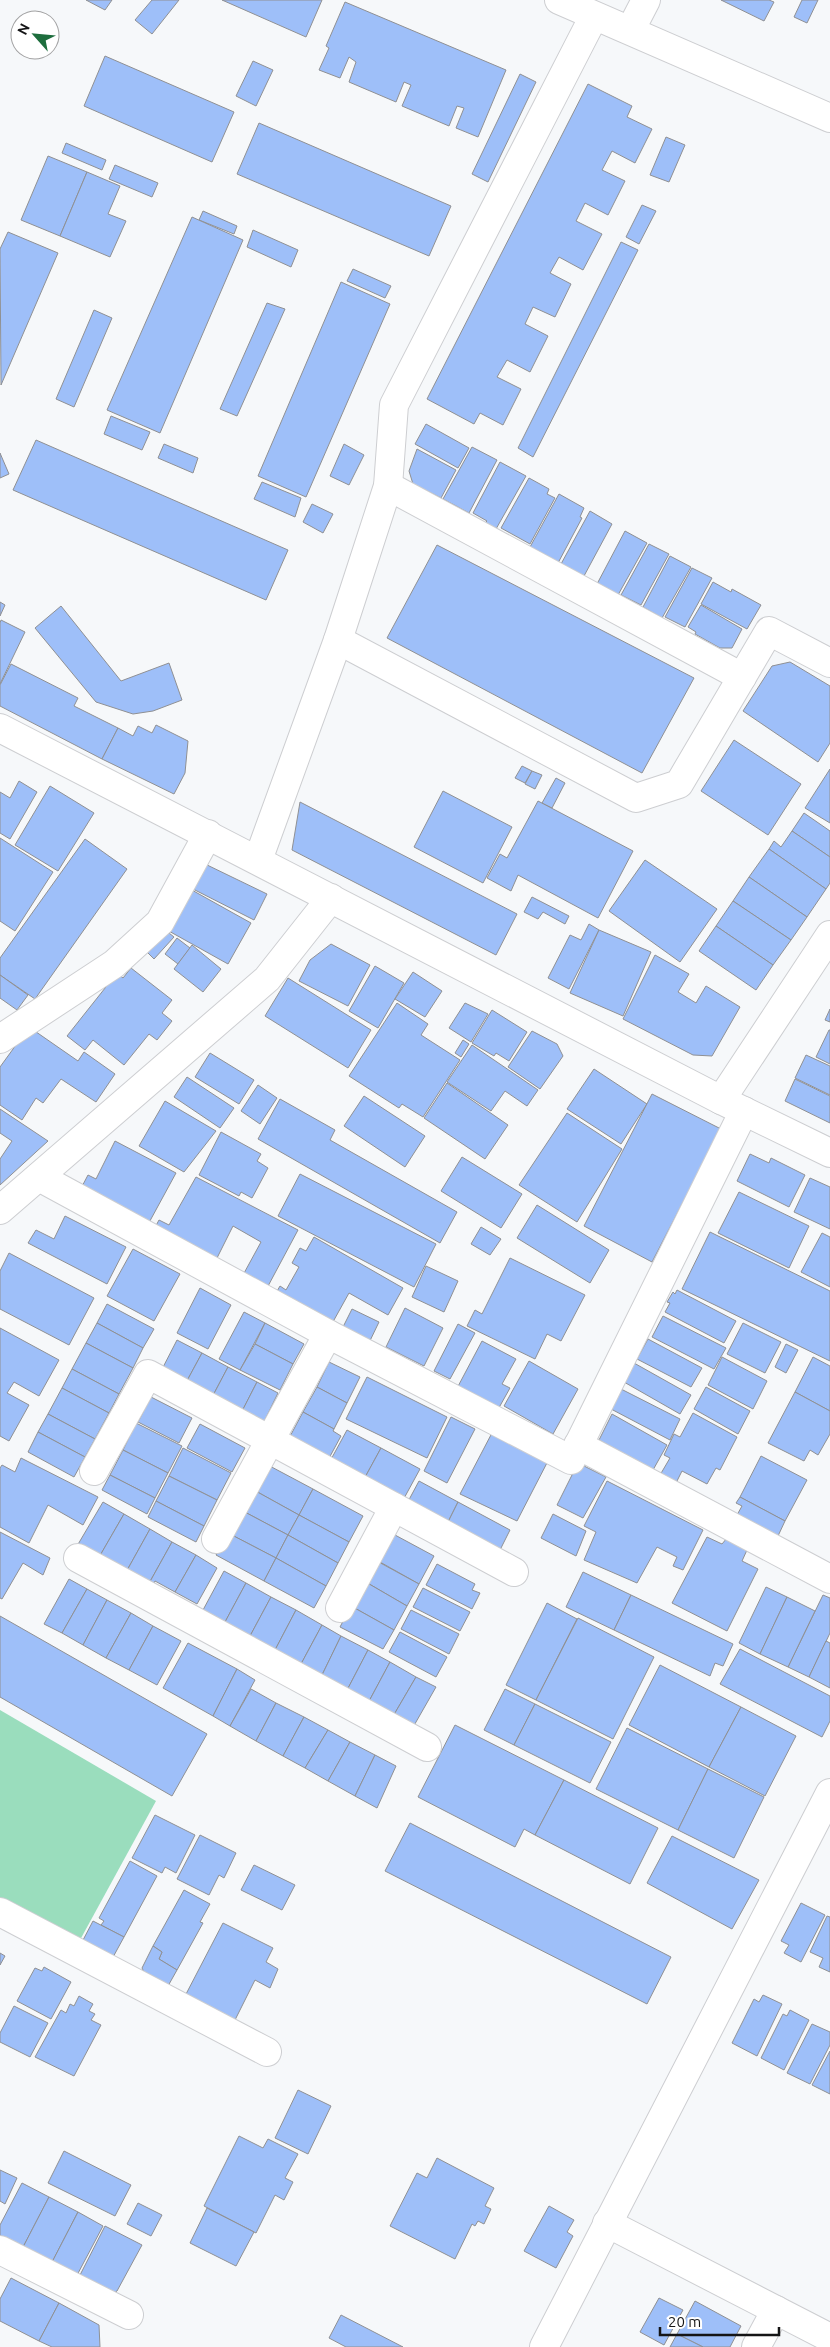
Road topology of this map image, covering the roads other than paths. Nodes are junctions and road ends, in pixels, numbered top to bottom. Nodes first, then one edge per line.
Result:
1 (559, 0) edge
2 (646, 0) edge
3 (594, 16) junction
4 (631, 29) junction
5 (830, 118) edge
6 (388, 486) junction
7 (338, 640) junction
8 (830, 663) edge
9 (742, 677) junction
10 (0, 728) edge
11 (208, 834) junction
12 (258, 860) junction
13 (331, 898) junction
14 (830, 935) edge
15 (0, 1039) edge
16 (733, 1105) junction
17 (830, 1153) edge
18 (38, 1177) junction
19 (0, 1210) edge
20 (328, 1334) junction
21 (270, 1440) junction
22 (578, 1445) junction
23 (94, 1471) dead end
24 (394, 1507) junction
25 (216, 1538) dead end
26 (78, 1558) dead end
27 (514, 1572) dead end
28 (830, 1579) edge
29 (340, 1608) dead end
30 (427, 1747) dead end
31 (830, 1793) edge
32 (0, 1912) edge
33 (268, 2052) dead end
34 (607, 2223) junction
35 (0, 2250) edge
36 (776, 2310) junction
37 (129, 2315) dead end
38 (830, 2338) edge
39 (544, 2347) edge
40 (756, 2347) edge

1 - 3 street
2 - 4 street
3 - 4 street
3 - 6 street
4 - 5 street
6 - 7 street
6 - 9 street
7 - 9 street
7 - 12 street
8 - 9 street
10 - 11 street
11 - 12 street
11 - 15 street
12 - 13 street
13 - 16 street
13 - 18 street
14 - 16 street
16 - 17 street
16 - 22 street
18 - 19 street
18 - 20 street
20 - 21 street
20 - 22 street
21 - 23 street
21 - 24 street
21 - 25 street
22 - 28 street
24 - 27 street
24 - 29 street
26 - 30 street
31 - 34 street
32 - 33 street
34 - 36 street
34 - 39 street
35 - 37 street
36 - 38 street
36 - 40 street

